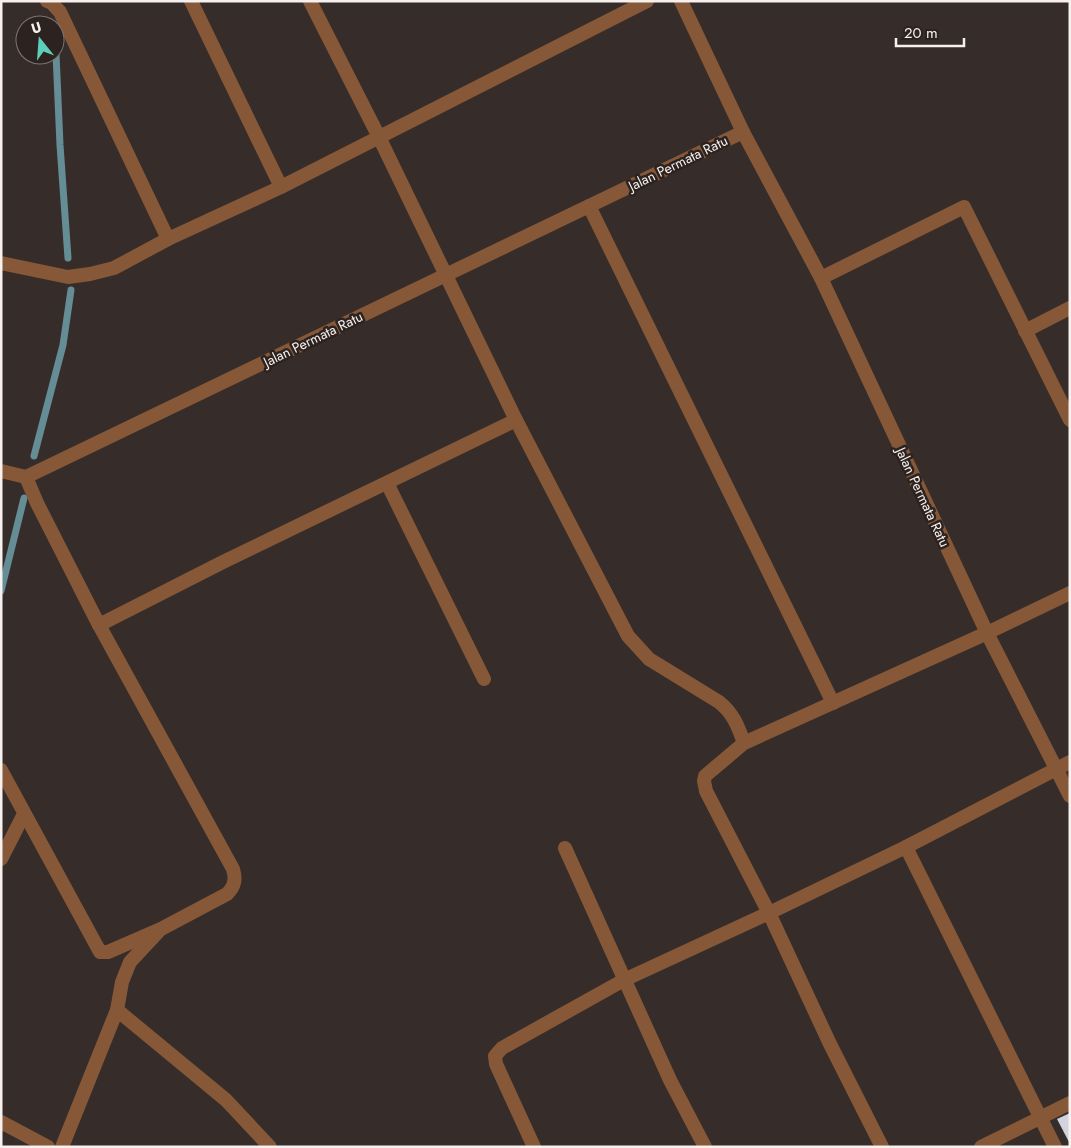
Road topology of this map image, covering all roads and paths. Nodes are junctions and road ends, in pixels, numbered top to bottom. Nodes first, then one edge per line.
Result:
1 (47, 1) edge
2 (190, 1) edge
3 (310, 1) edge
4 (647, 1) edge
5 (681, 1) edge
6 (743, 132) junction
7 (379, 137) junction
8 (281, 187) junction
9 (589, 206) junction
10 (168, 239) junction
11 (1, 264) edge
12 (446, 275) junction
13 (821, 278) junction
14 (1070, 308) edge
15 (1025, 331) junction
16 (516, 420) junction
17 (1070, 420) edge
18 (1, 471) edge
19 (26, 477) junction
20 (387, 483) junction
21 (1070, 593) edge
22 (99, 625) junction
23 (987, 633) junction
24 (484, 679) dead end
25 (833, 703) junction
26 (744, 743) junction
27 (1070, 762) edge
28 (1057, 769) junction
29 (1, 770) edge
30 (1070, 796) edge
31 (24, 814) junction
32 (906, 846) junction
33 (565, 848) dead end
34 (1, 859) edge
35 (769, 913) junction
36 (161, 929) junction
37 (624, 980) junction
38 (117, 1010) junction
39 (1070, 1103) edge
40 (1040, 1117) junction
41 (1, 1122) edge
42 (48, 1147) edge
43 (62, 1147) edge
44 (270, 1147) edge
45 (534, 1147) edge
46 (705, 1147) edge
47 (882, 1147) edge
48 (982, 1147) edge
49 (1055, 1147) edge

1 - 10 street
2 - 8 street
3 - 7 street
4 - 7 street
5 - 6 street
6 - 9 street, Jalan Permata Ratu
6 - 13 street, Jalan Permata Ratu
7 - 8 street
7 - 12 street
8 - 10 street
9 - 12 street, Jalan Permata Ratu
9 - 25 street
10 - 11 street
12 - 16 street
12 - 19 street, Jalan Permata Ratu
13 - 15 street
13 - 23 street, Jalan Permata Ratu
14 - 15 street
15 - 17 street
16 - 20 street
16 - 26 street
18 - 19 street
19 - 22 street
20 - 22 street
20 - 24 street
21 - 23 street
22 - 36 street
23 - 25 street
23 - 28 street, Jalan Permata Ratu
25 - 26 street
26 - 35 street
27 - 28 street
28 - 30 street, Jalan Permata Ratu
28 - 32 street
29 - 31 street
31 - 34 street
31 - 36 street
32 - 35 street
32 - 40 street
33 - 37 street
35 - 37 street
35 - 47 street
36 - 38 street
37 - 45 street
37 - 46 street
38 - 43 street
38 - 44 street
39 - 40 street
40 - 48 street
40 - 49 street
41 - 42 street

